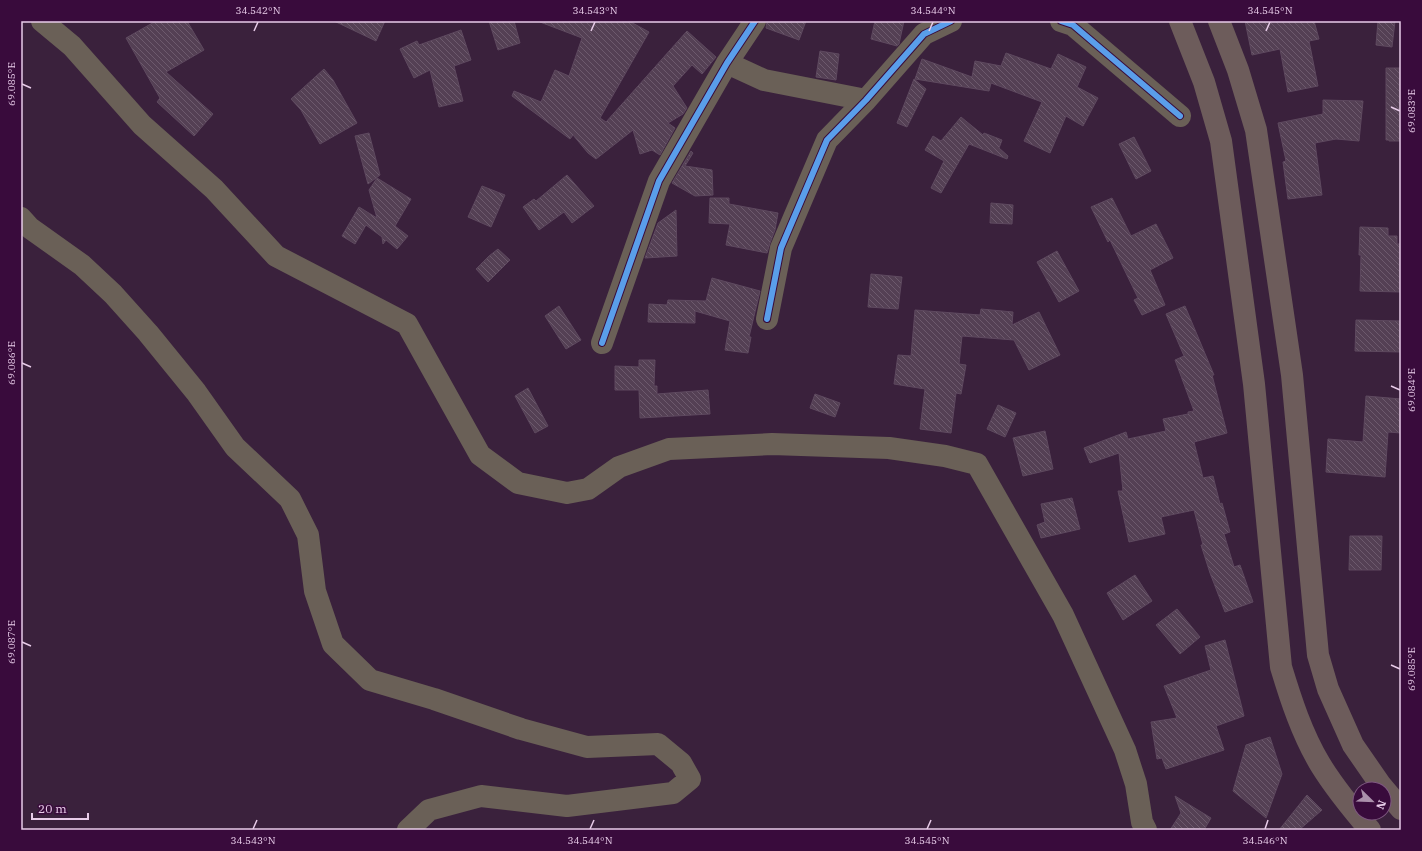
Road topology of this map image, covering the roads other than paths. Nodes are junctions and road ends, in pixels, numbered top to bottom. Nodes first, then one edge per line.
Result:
1 (42, 21) edge
2 (755, 21) edge
3 (951, 21) edge
4 (1062, 21) edge
5 (1180, 21) edge
6 (1219, 21) edge
7 (727, 63) junction
8 (866, 100) junction
9 (1180, 116) dead end
10 (21, 218) edge
11 (766, 319) dead end
12 (602, 343) dead end
13 (1401, 809) edge
14 (408, 830) edge
15 (1146, 830) edge
16 (1370, 830) edge

1 - 15 street
2 - 7 street
3 - 8 street
4 - 9 street
5 - 16 main road
6 - 13 main road
7 - 8 street
7 - 12 street
8 - 11 street
10 - 14 street

